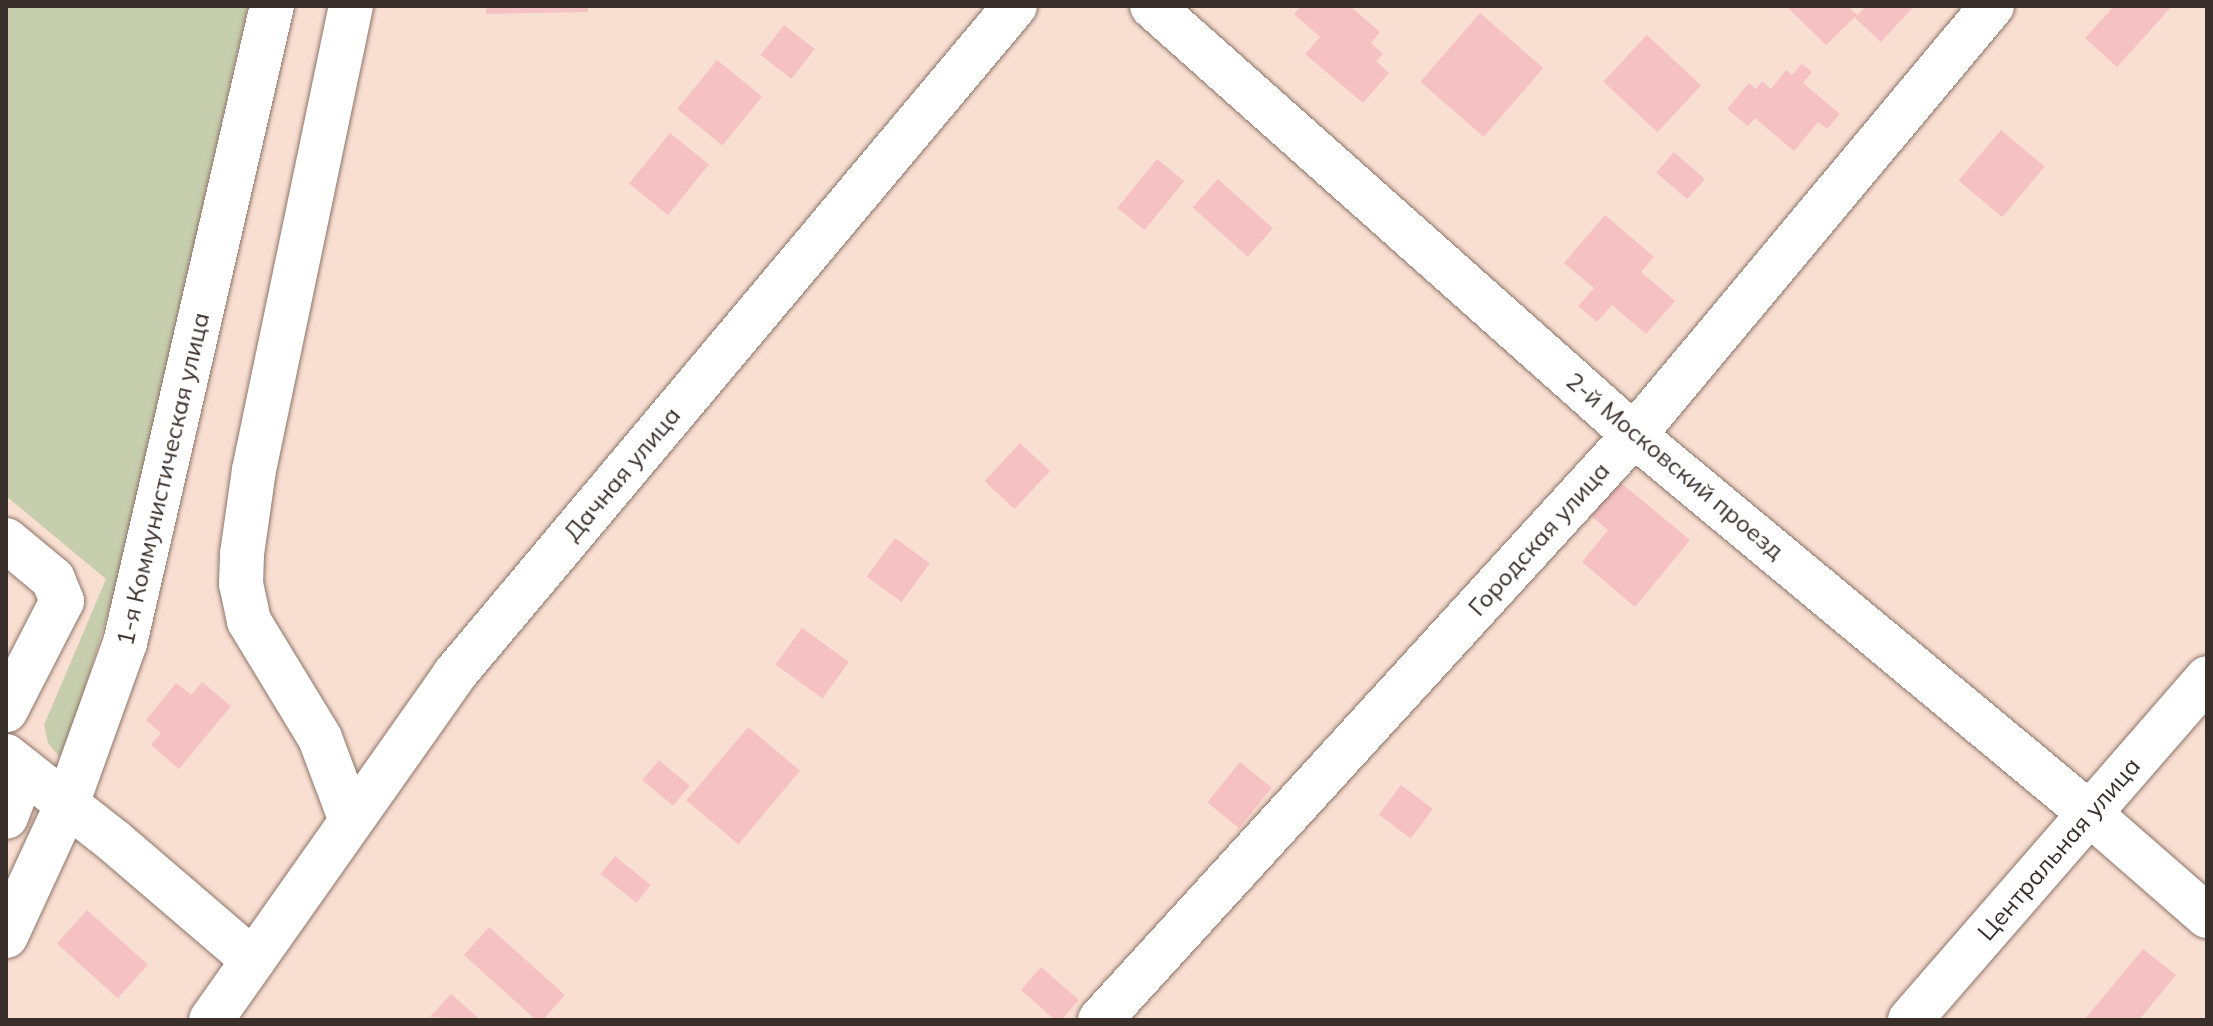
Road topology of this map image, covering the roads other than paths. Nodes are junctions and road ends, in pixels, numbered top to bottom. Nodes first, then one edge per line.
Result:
1 (272, 6) edge
2 (351, 6) edge
3 (1015, 6) edge
4 (1152, 6) edge
5 (1992, 6) edge
6 (1634, 435) junction
7 (6, 540) edge
8 (19, 653) edge
9 (2207, 678) edge
10 (6, 710) edge
11 (15, 763) edge
12 (67, 804) junction
13 (2089, 813) junction
14 (6, 817) edge
15 (350, 818) junction
16 (2207, 916) edge
17 (6, 936) edge
18 (253, 960) junction
19 (211, 1020) edge
20 (1100, 1020) edge
21 (1910, 1020) edge

1 - 12 street, 1-я Коммунистическая улица
2 - 15 street
3 - 15 street, Дачная улица
4 - 6 street, 2-й Московский проезд
5 - 6 street, Городская улица
6 - 13 street, 2-й Московский проезд
6 - 20 street, Городская улица
7 - 8 street
8 - 10 street
9 - 13 street, Центральная улица
11 - 12 street
11 - 14 street
12 - 17 street, 1-я Коммунистическая улица
12 - 18 street
13 - 16 street, 2-й Московский проезд
13 - 21 street, Центральная улица
15 - 18 street, Дачная улица
18 - 19 street, Дачная улица

